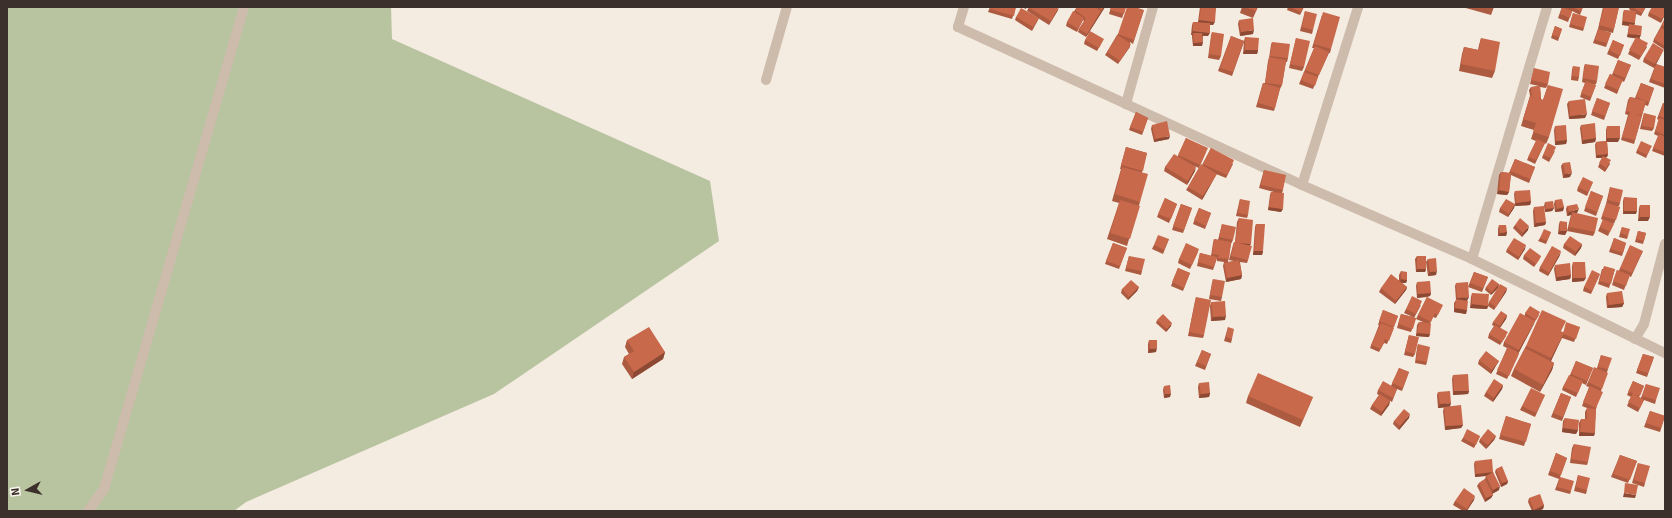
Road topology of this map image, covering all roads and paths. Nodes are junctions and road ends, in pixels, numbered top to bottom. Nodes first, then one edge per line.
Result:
1 (244, 7) edge
2 (787, 7) edge
3 (964, 7) edge
4 (1153, 7) edge
5 (1358, 7) edge
6 (1547, 7) edge
7 (766, 80) dead end
8 (1126, 104) junction
9 (1302, 185) junction
10 (1665, 244) edge
11 (1472, 259) junction
12 (1635, 339) junction
13 (1665, 353) edge
14 (88, 511) edge

1 - 14 street
2 - 7 street
3 - 8 street
4 - 8 street
5 - 9 street
6 - 11 street
8 - 9 street
9 - 11 street
10 - 12 street
11 - 12 street
12 - 13 street

